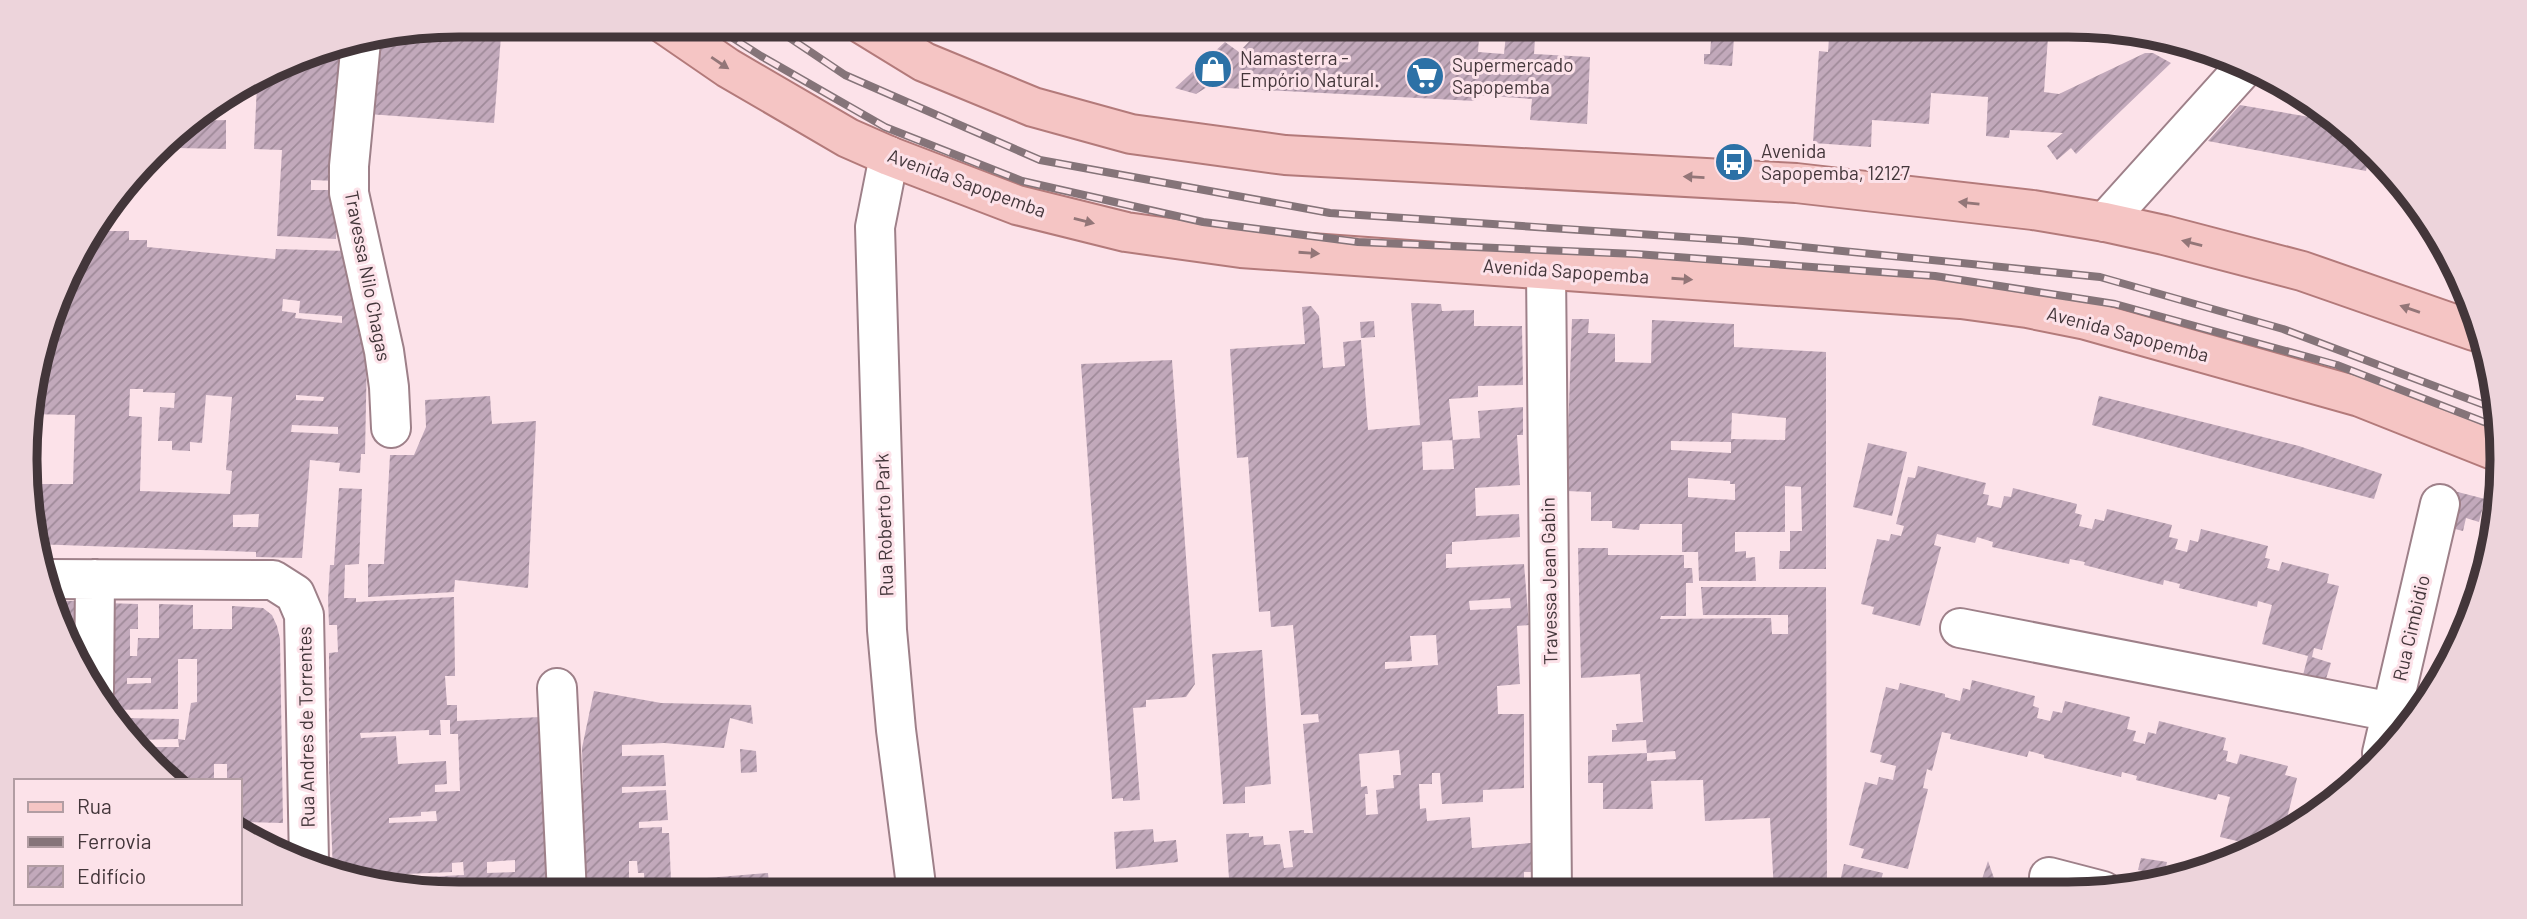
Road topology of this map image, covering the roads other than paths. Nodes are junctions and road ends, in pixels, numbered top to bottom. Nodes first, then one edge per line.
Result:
1 (683, 37) edge
2 (883, 37) edge
3 (360, 49) edge
4 (2239, 73) edge
5 (890, 156) junction
6 (2105, 222) junction
7 (1546, 270) junction
8 (2470, 329) edge
9 (391, 428) dead end
10 (2490, 448) edge
11 (2440, 504) dead end
12 (54, 579) edge
13 (95, 579) junction
14 (1961, 628) dead end
15 (94, 673) edge
16 (557, 688) dead end
17 (2392, 712) junction
18 (2386, 737) edge
19 (309, 854) edge
20 (2049, 877) dead end
21 (566, 882) edge
22 (916, 882) edge
23 (1552, 882) edge
24 (2068, 882) edge

1 -> 5 main road, Avenida Sapopemba
6 -> 2 main road
3 - 9 street, Travessa Nilo Chagas
4 - 6 street
5 -> 7 main road, Avenida Sapopemba
5 - 22 street, Rua Roberto Park
8 -> 6 main road
7 -> 10 main road, Avenida Sapopemba
7 - 23 street, Travessa Jean Gabin
11 - 17 street, Rua Cimbidio
12 - 13 street, Rua Andres de Torrentes
13 - 15 street
13 - 19 street, Rua Andres de Torrentes
14 - 17 street
16 - 21 street
17 - 18 street, Rua Cimbidio
20 - 24 street

